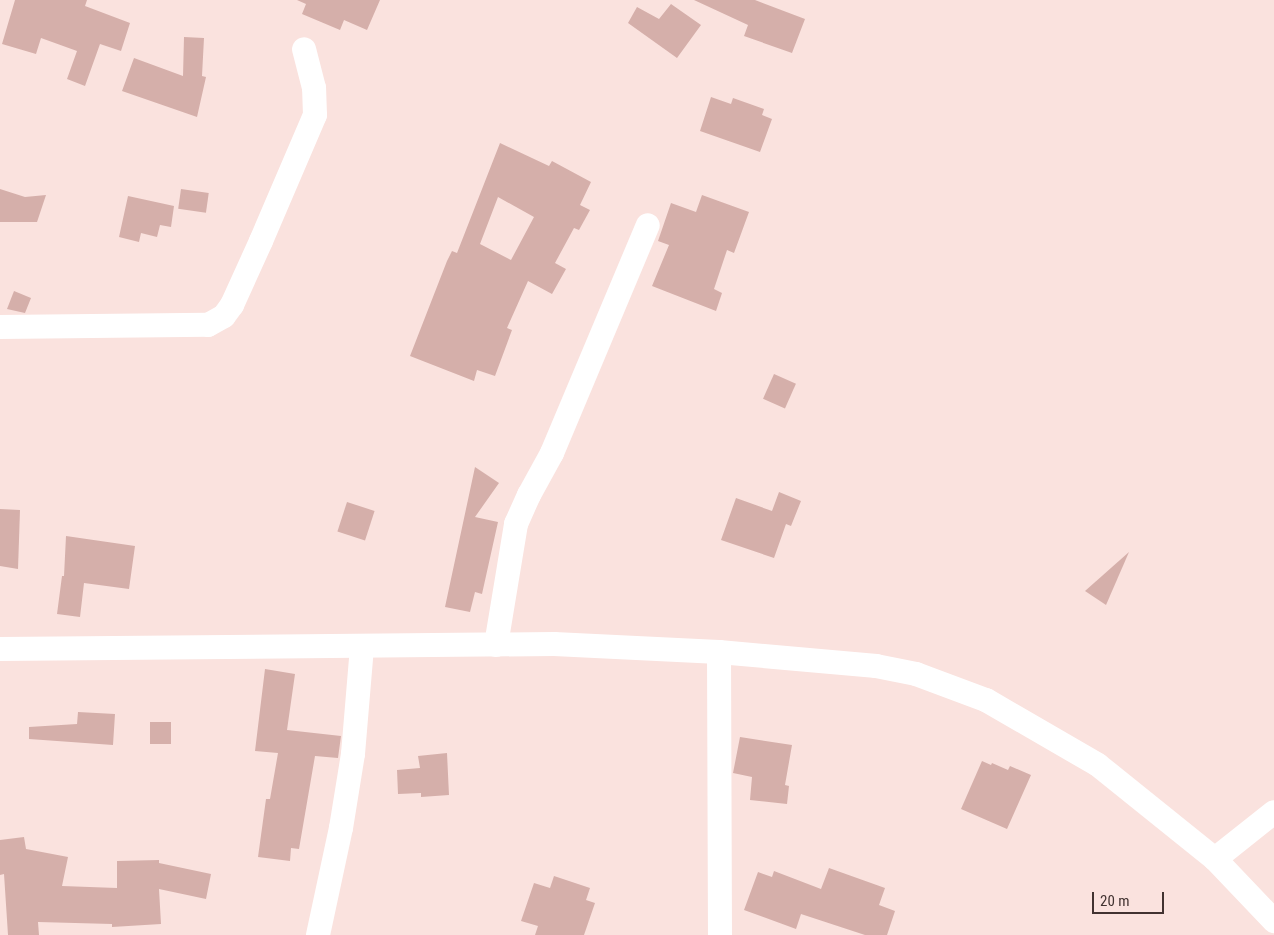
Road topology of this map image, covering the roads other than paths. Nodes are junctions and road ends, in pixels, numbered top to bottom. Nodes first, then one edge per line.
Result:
1 (304, 49) dead end
2 (648, 225) dead end
3 (0, 327) edge
4 (496, 645) junction
5 (362, 646) junction
6 (0, 649) edge
7 (719, 652) junction
8 (1274, 812) edge
9 (1215, 859) junction
10 (1274, 921) edge
11 (318, 935) edge
12 (720, 935) edge

1 - 3 street
2 - 4 street
4 - 5 street
4 - 7 street
5 - 6 street
5 - 11 street
7 - 9 street
7 - 12 street
8 - 9 street
9 - 10 street

